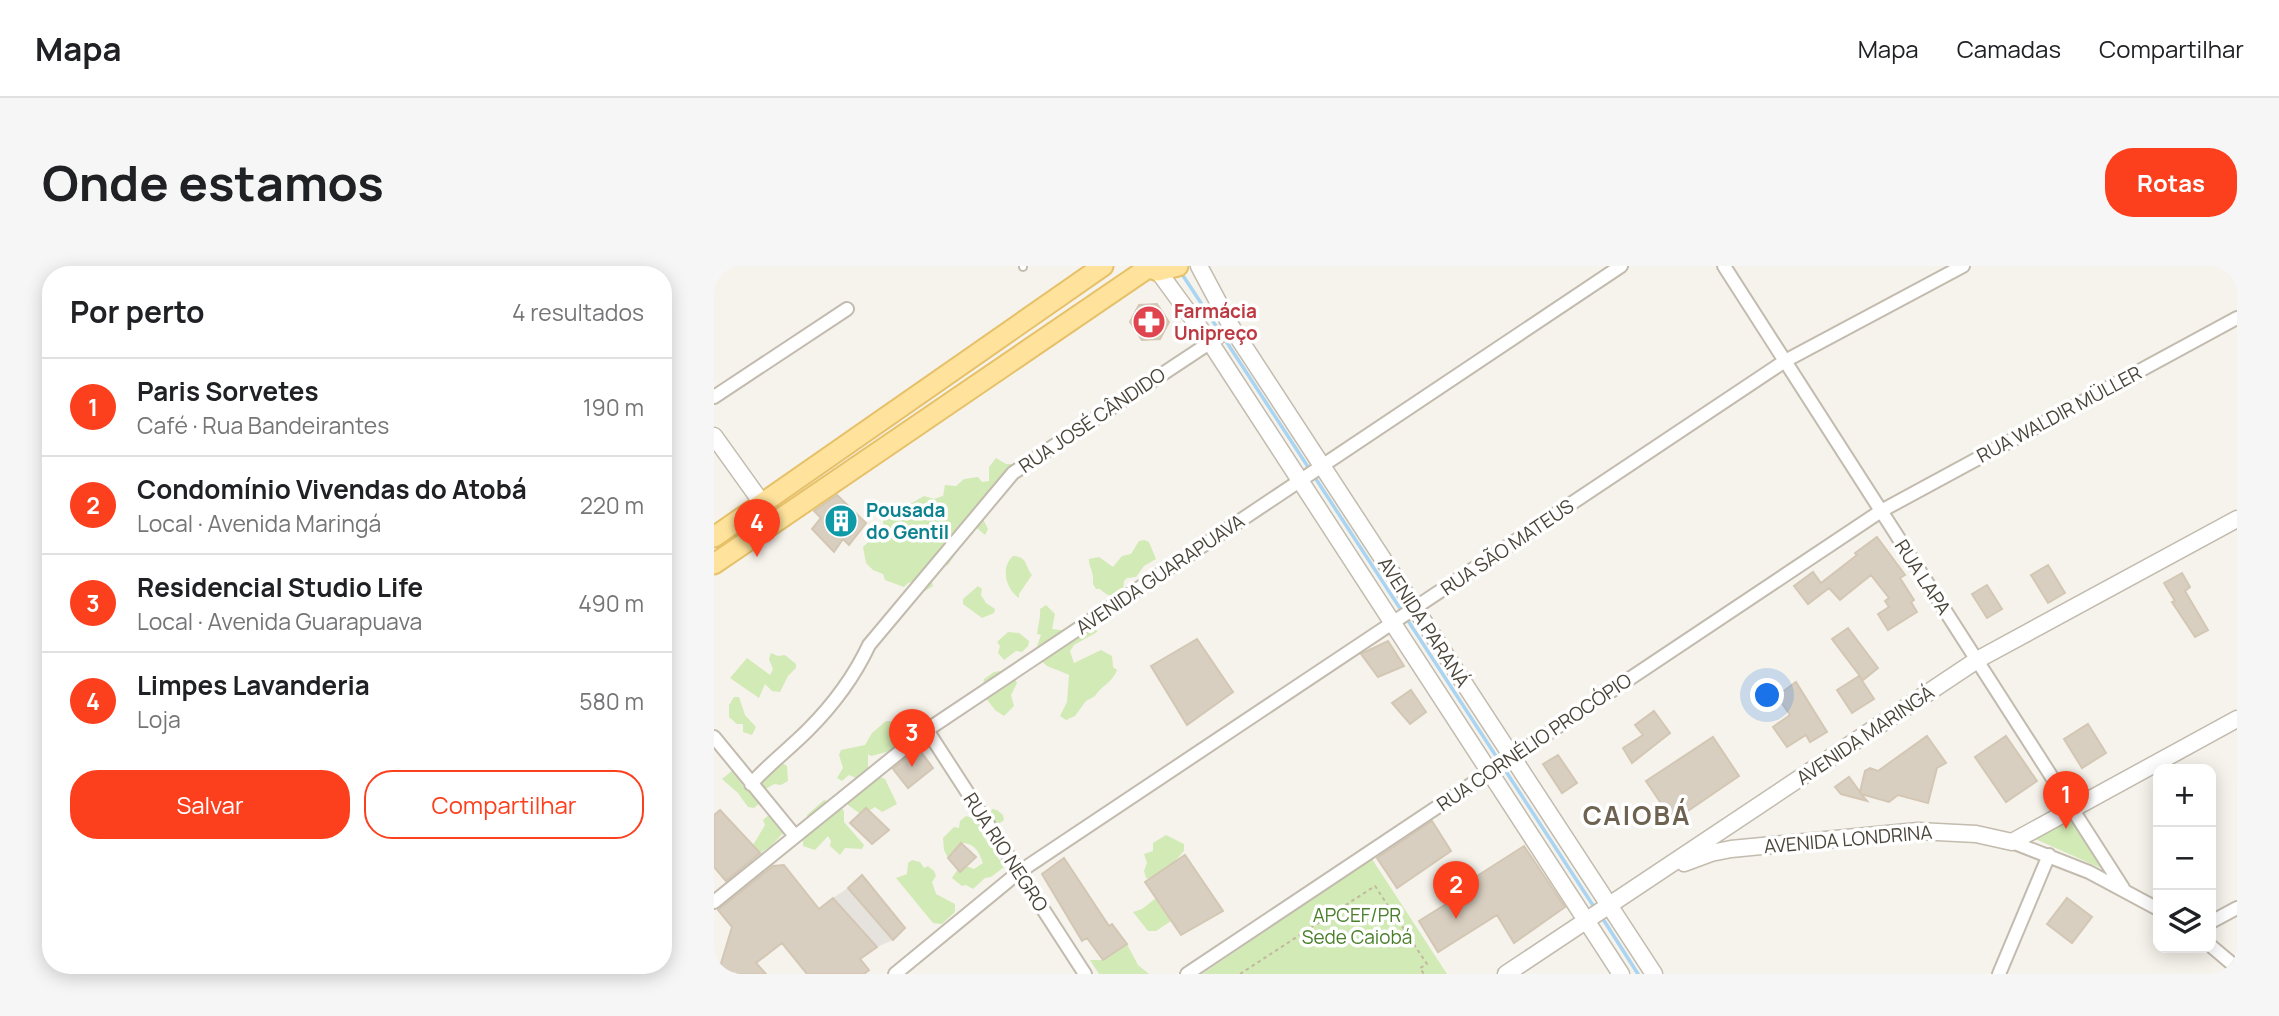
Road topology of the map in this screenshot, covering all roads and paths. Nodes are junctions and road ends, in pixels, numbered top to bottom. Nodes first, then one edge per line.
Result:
1 (1103, 266) edge
2 (1178, 266) edge
3 (1199, 266) edge
4 (1621, 266) edge
5 (1724, 266) edge
6 (1963, 266) edge
7 (1150, 269) edge
8 (847, 309) dead end
9 (2237, 318) edge
10 (1232, 328) junction
11 (1210, 342) junction
12 (1785, 361) junction
13 (714, 397) edge
14 (714, 436) edge
15 (1320, 467) junction
16 (1302, 479) junction
17 (762, 503) junction
18 (1881, 511) junction
19 (2237, 519) edge
20 (714, 537) edge
21 (714, 554) edge
22 (714, 564) edge
23 (1413, 609) junction
24 (1396, 621) junction
25 (1977, 660) junction
26 (2237, 719) edge
27 (927, 730) junction
28 (714, 737) edge
29 (1510, 758) junction
30 (1492, 771) junction
31 (751, 784) junction
32 (2072, 809) junction
33 (1727, 827) junction
34 (795, 836) junction
35 (2012, 842) junction
36 (1731, 849) junction
37 (2049, 855) junction
38 (1019, 872) junction
39 (1652, 877) junction
40 (2123, 888) junction
41 (714, 902) edge
42 (1609, 905) junction
43 (2153, 906) edge
44 (2237, 908) edge
45 (2216, 919) edge
46 (1586, 921) junction
47 (2216, 950) edge
48 (2237, 968) edge
49 (895, 974) edge
50 (1085, 974) edge
51 (1187, 974) edge
52 (1240, 974) edge
53 (1424, 974) edge
54 (1506, 974) edge
55 (1621, 974) edge
56 (1654, 974) edge
57 (1999, 974) edge

1 - 17 main road
2 - 7 main road
3 - 10 street, AVENIDA PARANÁ
4 - 15 street, AVENIDA GUARAPUAVA
5 - 12 street, RUA LAPA
6 - 12 street, RUA SÃO MATEUS
7 - 11 street, AVENIDA PARANÁ
7 - 22 main road
8 - 13 street
9 - 18 street, RUA WALDIR MÜLLER
10 - 11 street, RUA JOSÉ CÂNDIDO
10 - 15 street, AVENIDA PARANÁ
11 - 16 street, AVENIDA PARANÁ
11 - 31 street, RUA JOSÉ CÂNDIDO
12 - 18 street, RUA LAPA
12 - 23 street, RUA SÃO MATEUS
14 - 17 street
15 - 16 street, AVENIDA GUARAPUAVA
15 - 23 street, AVENIDA PARANÁ
16 - 24 street, AVENIDA PARANÁ
16 - 27 street, AVENIDA GUARAPUAVA
17 - 20 main road
17 - 21 main road
18 - 25 street, RUA LAPA
18 - 29 street, RUA CORNÉLIO PROCÓPIO
19 - 25 street, AVENIDA MARINGÁ
23 - 24 street, RUA SÃO MATEUS
23 - 29 street, AVENIDA PARANÁ
24 - 30 street, AVENIDA PARANÁ
24 - 38 street, RUA SÃO MATEUS
25 - 32 street, RUA LAPA
25 - 33 street, AVENIDA MARINGÁ
26 - 32 street
27 - 34 street, AVENIDA GUARAPUAVA
27 - 38 street, RUA RIO NEGRO
28 - 31 street
29 - 30 street, RUA CORNÉLIO PROCÓPIO
29 - 42 street, AVENIDA PARANÁ
30 - 46 street, AVENIDA PARANÁ
30 - 51 street, RUA CORNÉLIO PROCÓPIO
31 - 34 street
32 - 35 street
32 - 40 street, RUA LAPA
33 - 36 street
33 - 39 street, AVENIDA MARINGÁ
34 - 41 street, AVENIDA GUARAPUAVA
35 - 36 street, AVENIDA LONDRINA
35 - 37 street, AVENIDA LONDRINA
36 - 39 street, AVENIDA LONDRINA
37 - 40 street, AVENIDA LONDRINA
37 - 57 street
38 - 49 street, RUA SÃO MATEUS
38 - 50 street, RUA RIO NEGRO
39 - 42 street, AVENIDA MARINGÁ
40 - 43 street, AVENIDA LONDRINA
42 - 46 street, AVENIDA MARINGÁ
42 - 56 street, AVENIDA PARANÁ
44 - 45 street
46 - 54 street, AVENIDA MARINGÁ
46 - 55 street, AVENIDA PARANÁ
47 - 48 street
52 - 53 path

